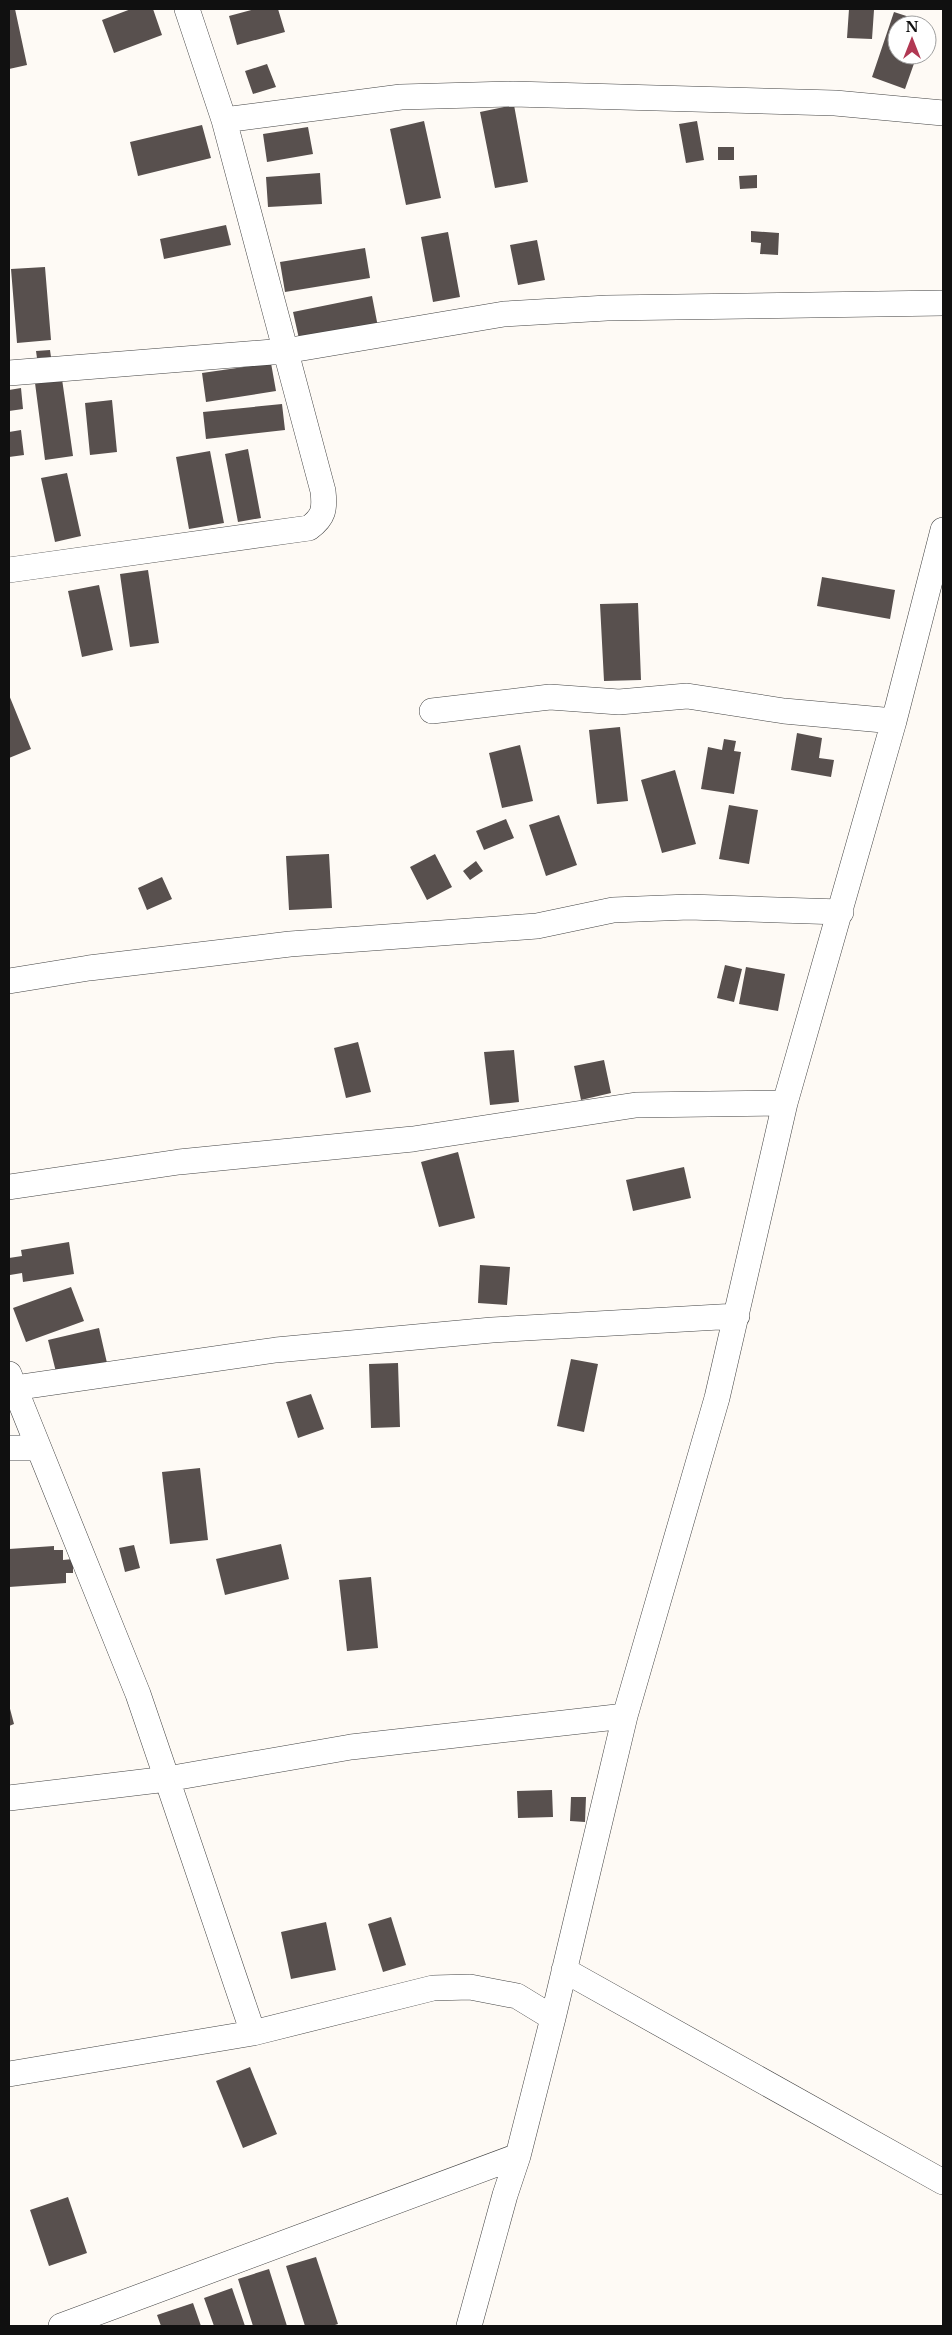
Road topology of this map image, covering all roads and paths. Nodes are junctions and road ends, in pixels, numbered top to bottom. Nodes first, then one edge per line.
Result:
1 (186, 9) edge
2 (943, 113) edge
3 (224, 120) junction
4 (943, 303) edge
5 (285, 350) junction
6 (9, 373) edge
7 (943, 530) edge
8 (9, 570) edge
9 (432, 711) dead end
10 (894, 721) junction
11 (841, 912) junction
12 (9, 981) edge
13 (785, 1104) junction
14 (9, 1186) edge
15 (737, 1316) junction
16 (12, 1381) edge
17 (9, 1448) edge
18 (38, 1448) junction
19 (625, 1716) junction
20 (167, 1779) junction
21 (9, 1798) edge
22 (564, 1970) junction
23 (553, 2018) junction
24 (253, 2033) junction
25 (9, 2074) edge
26 (518, 2156) junction
27 (943, 2182) edge
28 (61, 2326) edge
29 (469, 2326) edge

1 - 3 street
2 - 3 street
3 - 5 street
4 - 5 street
5 - 6 street
5 - 8 street
7 - 10 street
9 - 10 street
10 - 11 street
11 - 12 street
11 - 13 street
13 - 14 street
13 - 15 street
15 - 16 street
15 - 19 street
16 - 18 street
17 - 18 street
18 - 20 street
19 - 20 street
19 - 22 street
20 - 21 street
20 - 24 street
22 - 23 street
22 - 27 street
23 - 24 street
23 - 26 street
24 - 25 street
26 - 28 street
26 - 29 street

